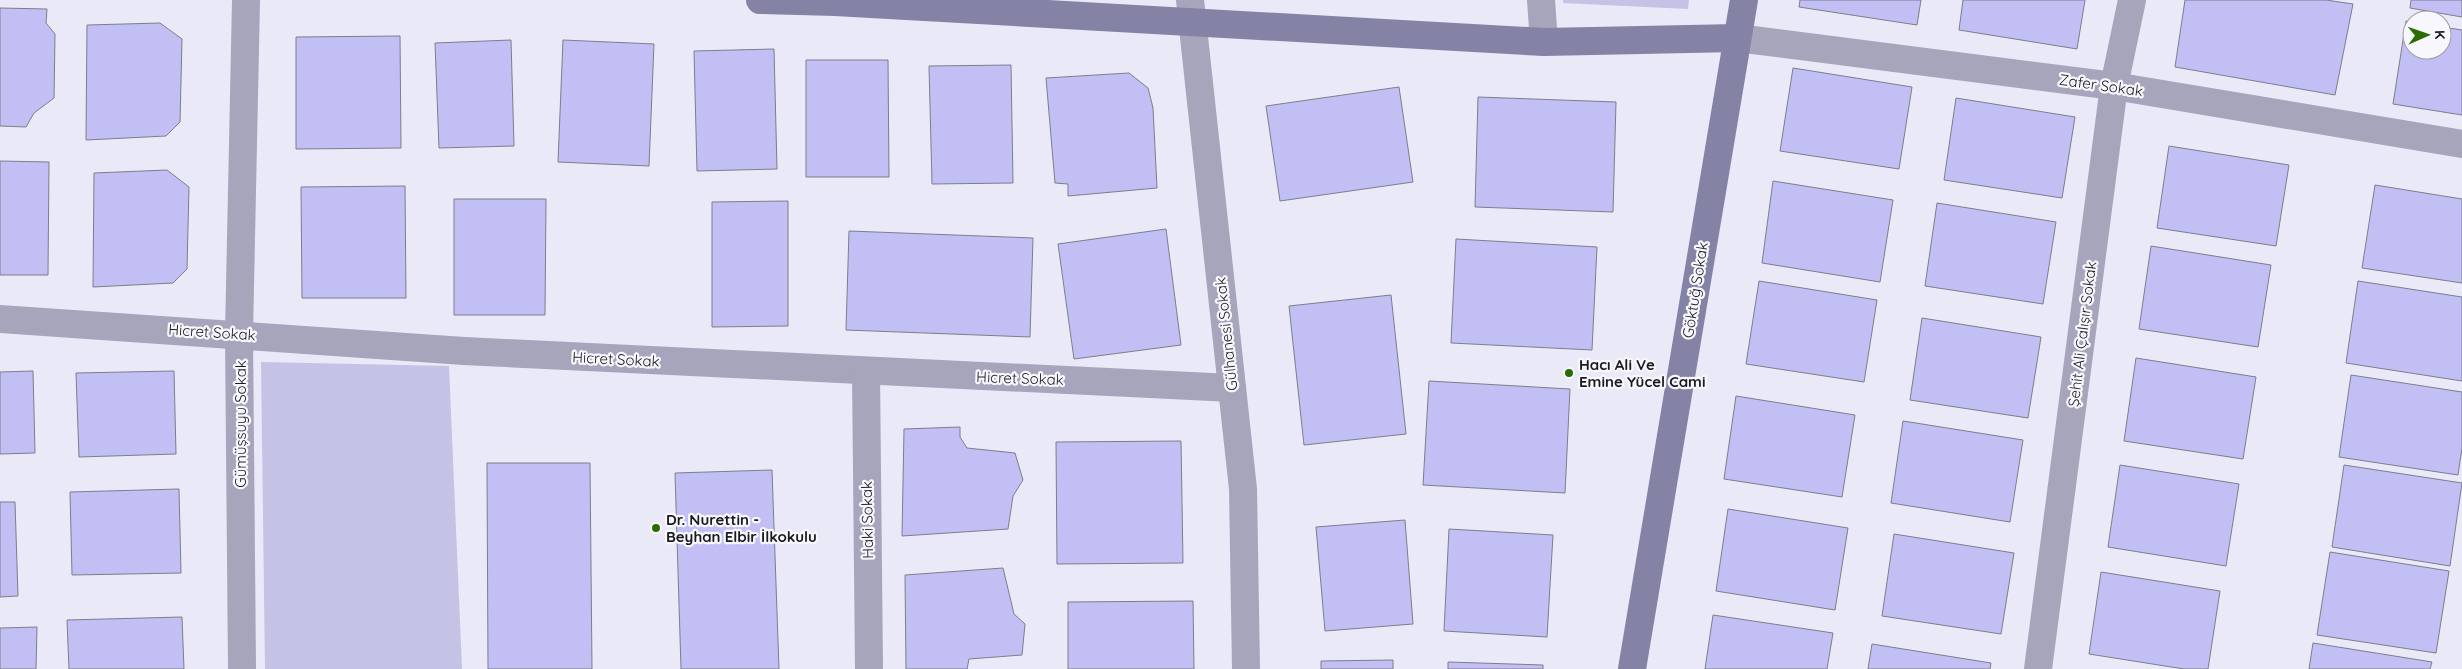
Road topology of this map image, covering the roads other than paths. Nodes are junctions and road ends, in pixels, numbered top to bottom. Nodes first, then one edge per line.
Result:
1 (246, 0) edge
2 (760, 0) edge
3 (1542, 0) edge
4 (1744, 0) edge
5 (2132, 0) edge
6 (835, 1) edge
7 (1191, 11) edge
8 (1737, 38) junction
9 (1544, 42) junction
10 (2114, 86) junction
11 (2462, 144) edge
12 (0, 319) edge
13 (239, 334) junction
14 (866, 372) junction
15 (1232, 388) junction
16 (242, 669) edge
17 (869, 669) edge
18 (1246, 669) edge
19 (1632, 669) edge
20 (2038, 669) edge

1 - 13 street, Gümüşsuyu Sokak
2 - 6 street
3 - 9 street
4 - 8 street, Göktuğ Sokak
5 - 10 street, Şehit Ali Çalışır Sokak
6 - 7 street
7 - 9 street
7 - 15 street, Gülhanesi Sokak
8 - 9 street
8 - 10 street, Zafer Sokak
8 - 19 street, Göktuğ Sokak
10 - 11 street, Zafer Sokak
10 - 20 street, Şehit Ali Çalışır Sokak
12 - 13 street, Hicret Sokak
13 - 14 street, Hicret Sokak
13 - 16 street, Gümüşsuyu Sokak
14 - 15 street, Hicret Sokak
14 - 17 street, Haki Sokak
15 - 18 street, Gülhanesi Sokak

